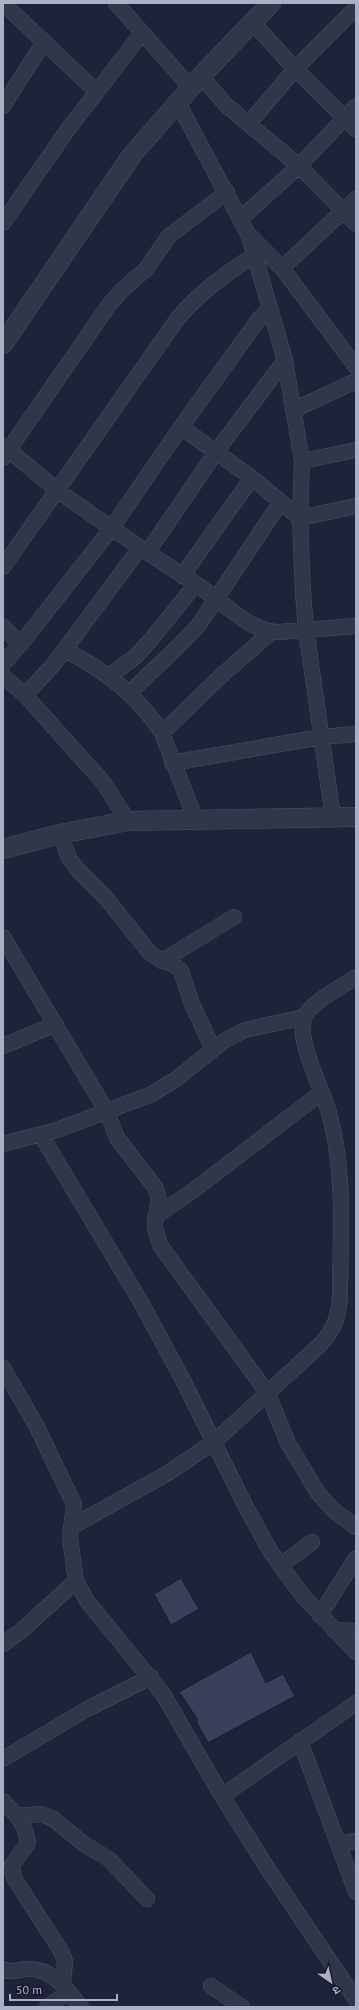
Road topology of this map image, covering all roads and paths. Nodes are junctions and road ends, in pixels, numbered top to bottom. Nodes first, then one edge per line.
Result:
1 (3, 3) edge
2 (116, 3) edge
3 (271, 3) edge
4 (356, 8) edge
5 (252, 22) junction
6 (142, 33) junction
7 (44, 42) junction
8 (295, 69) junction
9 (196, 82) junction
10 (97, 92) junction
11 (178, 103) junction
12 (3, 106) edge
13 (356, 106) edge
14 (345, 118) junction
15 (249, 123) junction
16 (356, 129) edge
17 (299, 166) junction
18 (227, 192) junction
19 (356, 199) edge
20 (344, 212) junction
21 (240, 219) junction
22 (3, 223) edge
23 (356, 224) edge
24 (250, 236) junction
25 (254, 255) junction
26 (282, 268) junction
27 (270, 308) junction
28 (3, 344) edge
29 (285, 360) junction
30 (356, 367) edge
31 (356, 381) edge
32 (293, 410) junction
33 (181, 427) junction
34 (356, 450) edge
35 (5, 451) edge
36 (216, 452) junction
37 (302, 461) junction
38 (252, 478) junction
39 (56, 490) junction
40 (280, 503) junction
41 (356, 506) edge
42 (300, 518) junction
43 (111, 529) junction
44 (143, 550) junction
45 (3, 567) edge
46 (182, 576) junction
47 (196, 584) junction
48 (216, 598) junction
49 (3, 626) edge
50 (356, 626) edge
51 (306, 630) junction
52 (270, 633) junction
53 (20, 645) junction
54 (65, 650) junction
55 (3, 664) edge
56 (3, 676) edge
57 (108, 677) junction
58 (129, 694) junction
59 (24, 695) junction
60 (162, 733) junction
61 (356, 734) edge
62 (321, 737) junction
63 (172, 763) junction
64 (356, 816) edge
65 (194, 818) junction
66 (333, 818) junction
67 (128, 821) junction
68 (60, 834) junction
69 (3, 849) edge
70 (234, 917) dead end
71 (3, 937) edge
72 (162, 961) junction
73 (356, 977) edge
74 (304, 1017) junction
75 (56, 1024) junction
76 (3, 1046) edge
77 (213, 1049) junction
78 (322, 1092) junction
79 (107, 1112) junction
80 (41, 1135) junction
81 (3, 1144) edge
82 (156, 1216) junction
83 (3, 1368) edge
84 (268, 1394) junction
85 (214, 1442) junction
86 (71, 1527) junction
87 (356, 1527) edge
88 (312, 1542) dead end
89 (356, 1558) edge
90 (281, 1565) junction
91 (76, 1581) junction
92 (320, 1615) junction
93 (334, 1630) junction
94 (356, 1631) edge
95 (3, 1644) edge
96 (356, 1652) edge
97 (151, 1677) junction
98 (356, 1703) edge
99 (300, 1741) junction
100 (3, 1759) edge
101 (222, 1796) junction
102 (3, 1801) edge
103 (18, 1816) junction
104 (356, 1841) edge
105 (338, 1844) junction
106 (356, 1892) edge
107 (147, 1898) dead end
108 (3, 1969) edge
109 (210, 1986) dead end
110 (66, 1989) junction
111 (356, 2000) edge
112 (47, 2007) edge
113 (81, 2007) edge
114 (242, 2007) edge

1 - 7 street
2 - 6 street
3 - 5 street
4 - 8 street
5 - 8 street
5 - 9 street
6 - 9 street
6 - 10 street
7 - 10 street
7 - 12 street
8 - 14 street
8 - 15 street
9 - 11 street
9 - 15 street
10 - 22 street
11 - 18 street
11 - 28 street
13 - 14 street
14 - 16 street
14 - 17 street
15 - 17 street
17 - 20 street
17 - 21 street
18 - 21 street
18 - 35 street
19 - 20 street
20 - 23 street
20 - 26 street
21 - 24 street
24 - 25 street
24 - 26 street
25 - 27 street
25 - 39 street
26 - 30 street
27 - 29 street
27 - 33 street
29 - 32 street
29 - 36 street
31 - 32 street
32 - 37 street
33 - 36 street
33 - 43 street
34 - 37 street
35 - 39 street
36 - 38 street
36 - 44 street
37 - 42 street
38 - 40 street
38 - 46 street
39 - 43 street
39 - 45 street
40 - 42 street
40 - 48 street
41 - 42 street
42 - 51 street
43 - 44 street
43 - 53 street
44 - 46 street
44 - 54 street
46 - 47 street
47 - 48 street
47 - 57 street
48 - 52 street
48 - 58 street
49 - 53 street
50 - 51 street
51 - 52 street
51 - 62 street
52 - 60 street
53 - 55 street
54 - 57 street
54 - 59 street
56 - 59 street
57 - 58 street
58 - 60 street
59 - 67 street
60 - 63 street
61 - 62 street
62 - 63 street
62 - 66 street
63 - 65 street
64 - 66 street
65 - 66 street
65 - 67 street
67 - 68 street
68 - 69 street
68 - 72 street
70 - 72 street
71 - 75 street
72 - 77 street
73 - 74 street
74 - 77 street
74 - 78 street
75 - 76 street
75 - 79 street
77 - 79 street
78 - 82 street
78 - 84 street
79 - 80 street
79 - 82 street
80 - 81 street
80 - 85 street
82 - 84 street
83 - 86 street
84 - 85 street
84 - 87 street
85 - 86 street
85 - 90 street
86 - 91 street
88 - 90 street
89 - 92 street
90 - 92 street
91 - 95 street
91 - 97 street
92 - 93 street
93 - 94 street
93 - 96 street
97 - 100 street
97 - 101 street
98 - 99 street
99 - 101 street
99 - 105 street
101 - 111 street
102 - 103 street
103 - 107 street
103 - 110 street
104 - 105 street
105 - 106 street
108 - 110 street
109 - 114 street
110 - 112 street
110 - 113 street

